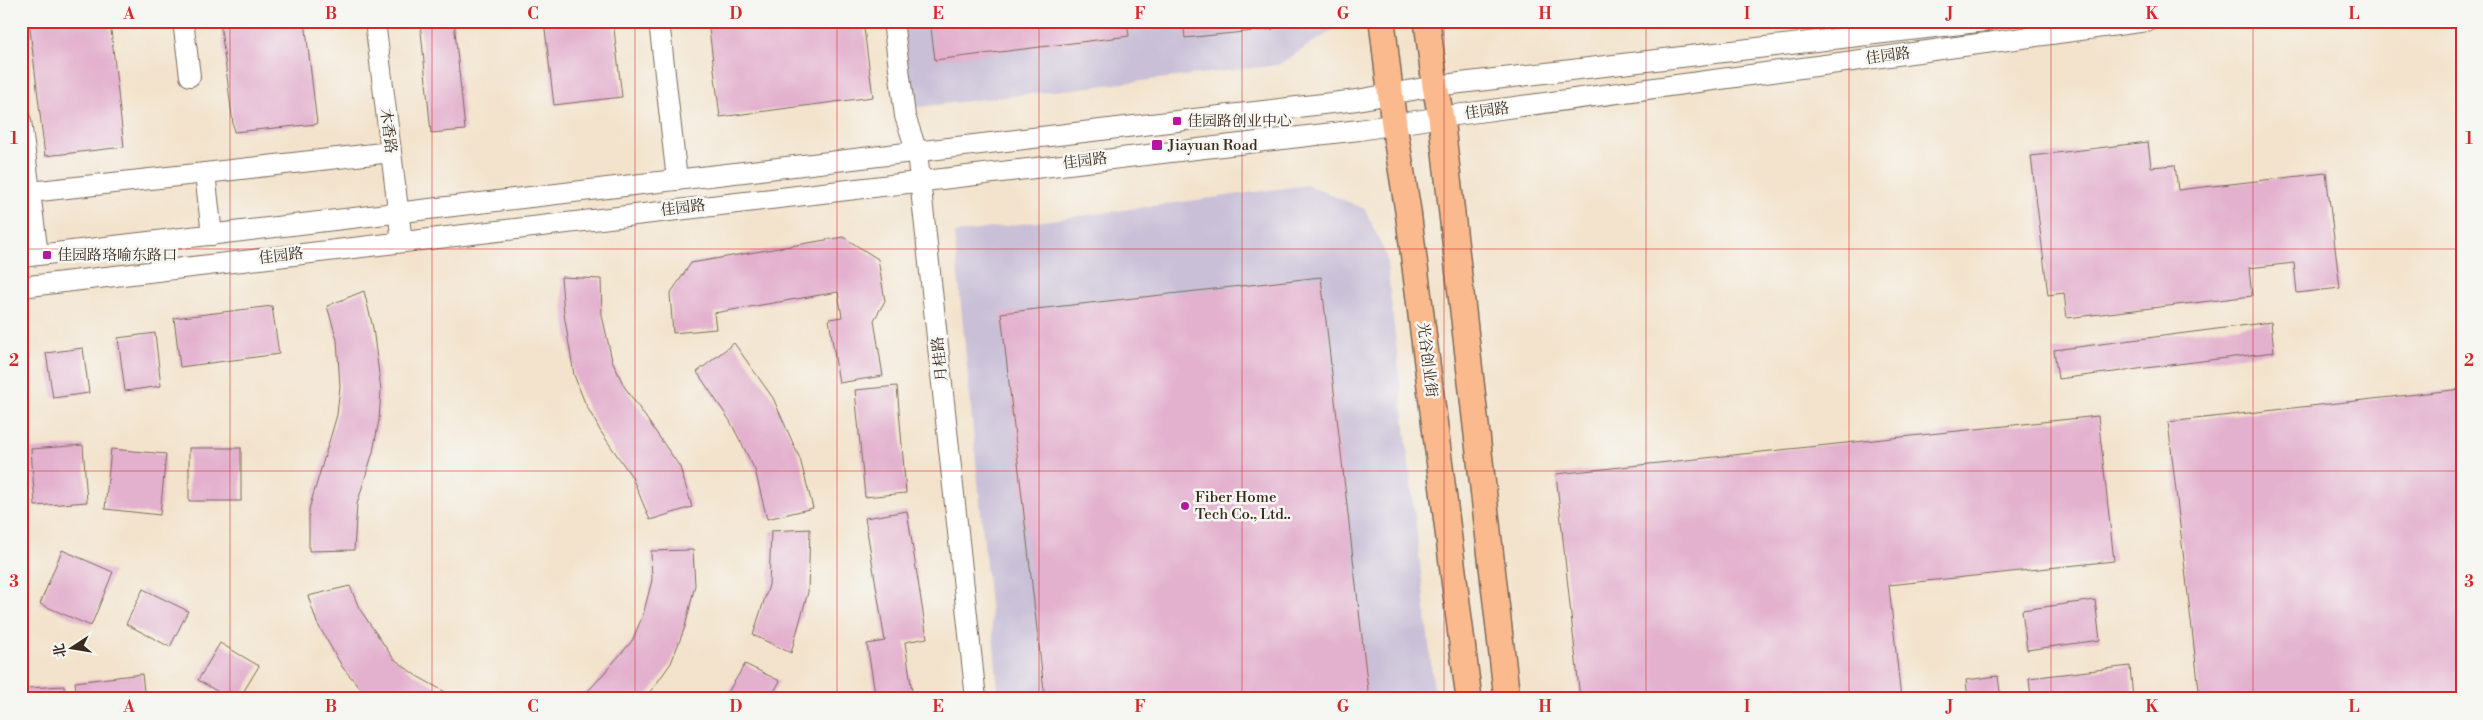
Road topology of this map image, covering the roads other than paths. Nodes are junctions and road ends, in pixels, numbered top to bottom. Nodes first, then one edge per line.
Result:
1 (183, 21) edge
2 (375, 21) edge
3 (658, 21) edge
4 (893, 21) edge
5 (1382, 21) edge
6 (1427, 21) edge
7 (1986, 21) edge
8 (2147, 21) edge
9 (190, 76) dead end
10 (1435, 86) junction
11 (1390, 92) junction
12 (1441, 117) junction
13 (21, 121) edge
14 (1394, 125) junction
15 (391, 152) junction
16 (918, 152) junction
17 (205, 173) junction
18 (677, 180) junction
19 (921, 181) junction
20 (26, 193) edge
21 (399, 212) junction
22 (212, 235) junction
23 (402, 242) junction
24 (30, 256) edge
25 (21, 287) edge
26 (976, 699) edge
27 (1470, 699) edge
28 (1507, 699) edge

1 - 9 street
2 - 15 street, 木香路
3 - 18 street
4 - 16 street, 月桂路
5 - 11 main road, 光谷创业街
6 - 10 main road
7 - 10 street, 佳园路
8 - 12 street, 佳园路
10 - 11 street, 佳园路
10 - 12 main road
11 - 14 main road, 光谷创业街
11 - 16 street, 佳园路
12 - 14 street, 佳园路
12 - 28 main road
13 - 20 street
14 - 19 street, 佳园路
14 - 27 main road, 光谷创业街
15 - 17 street
15 - 21 street, 木香路
16 - 18 street, 佳园路
16 - 19 street, 月桂路
17 - 20 street
17 - 22 street
18 - 21 street, 佳园路
19 - 23 street, 佳园路
19 - 26 street, 月桂路
20 - 24 street
21 - 22 street, 佳园路
21 - 23 street, 木香路
22 - 24 street, 佳园路
23 - 25 street, 佳园路

